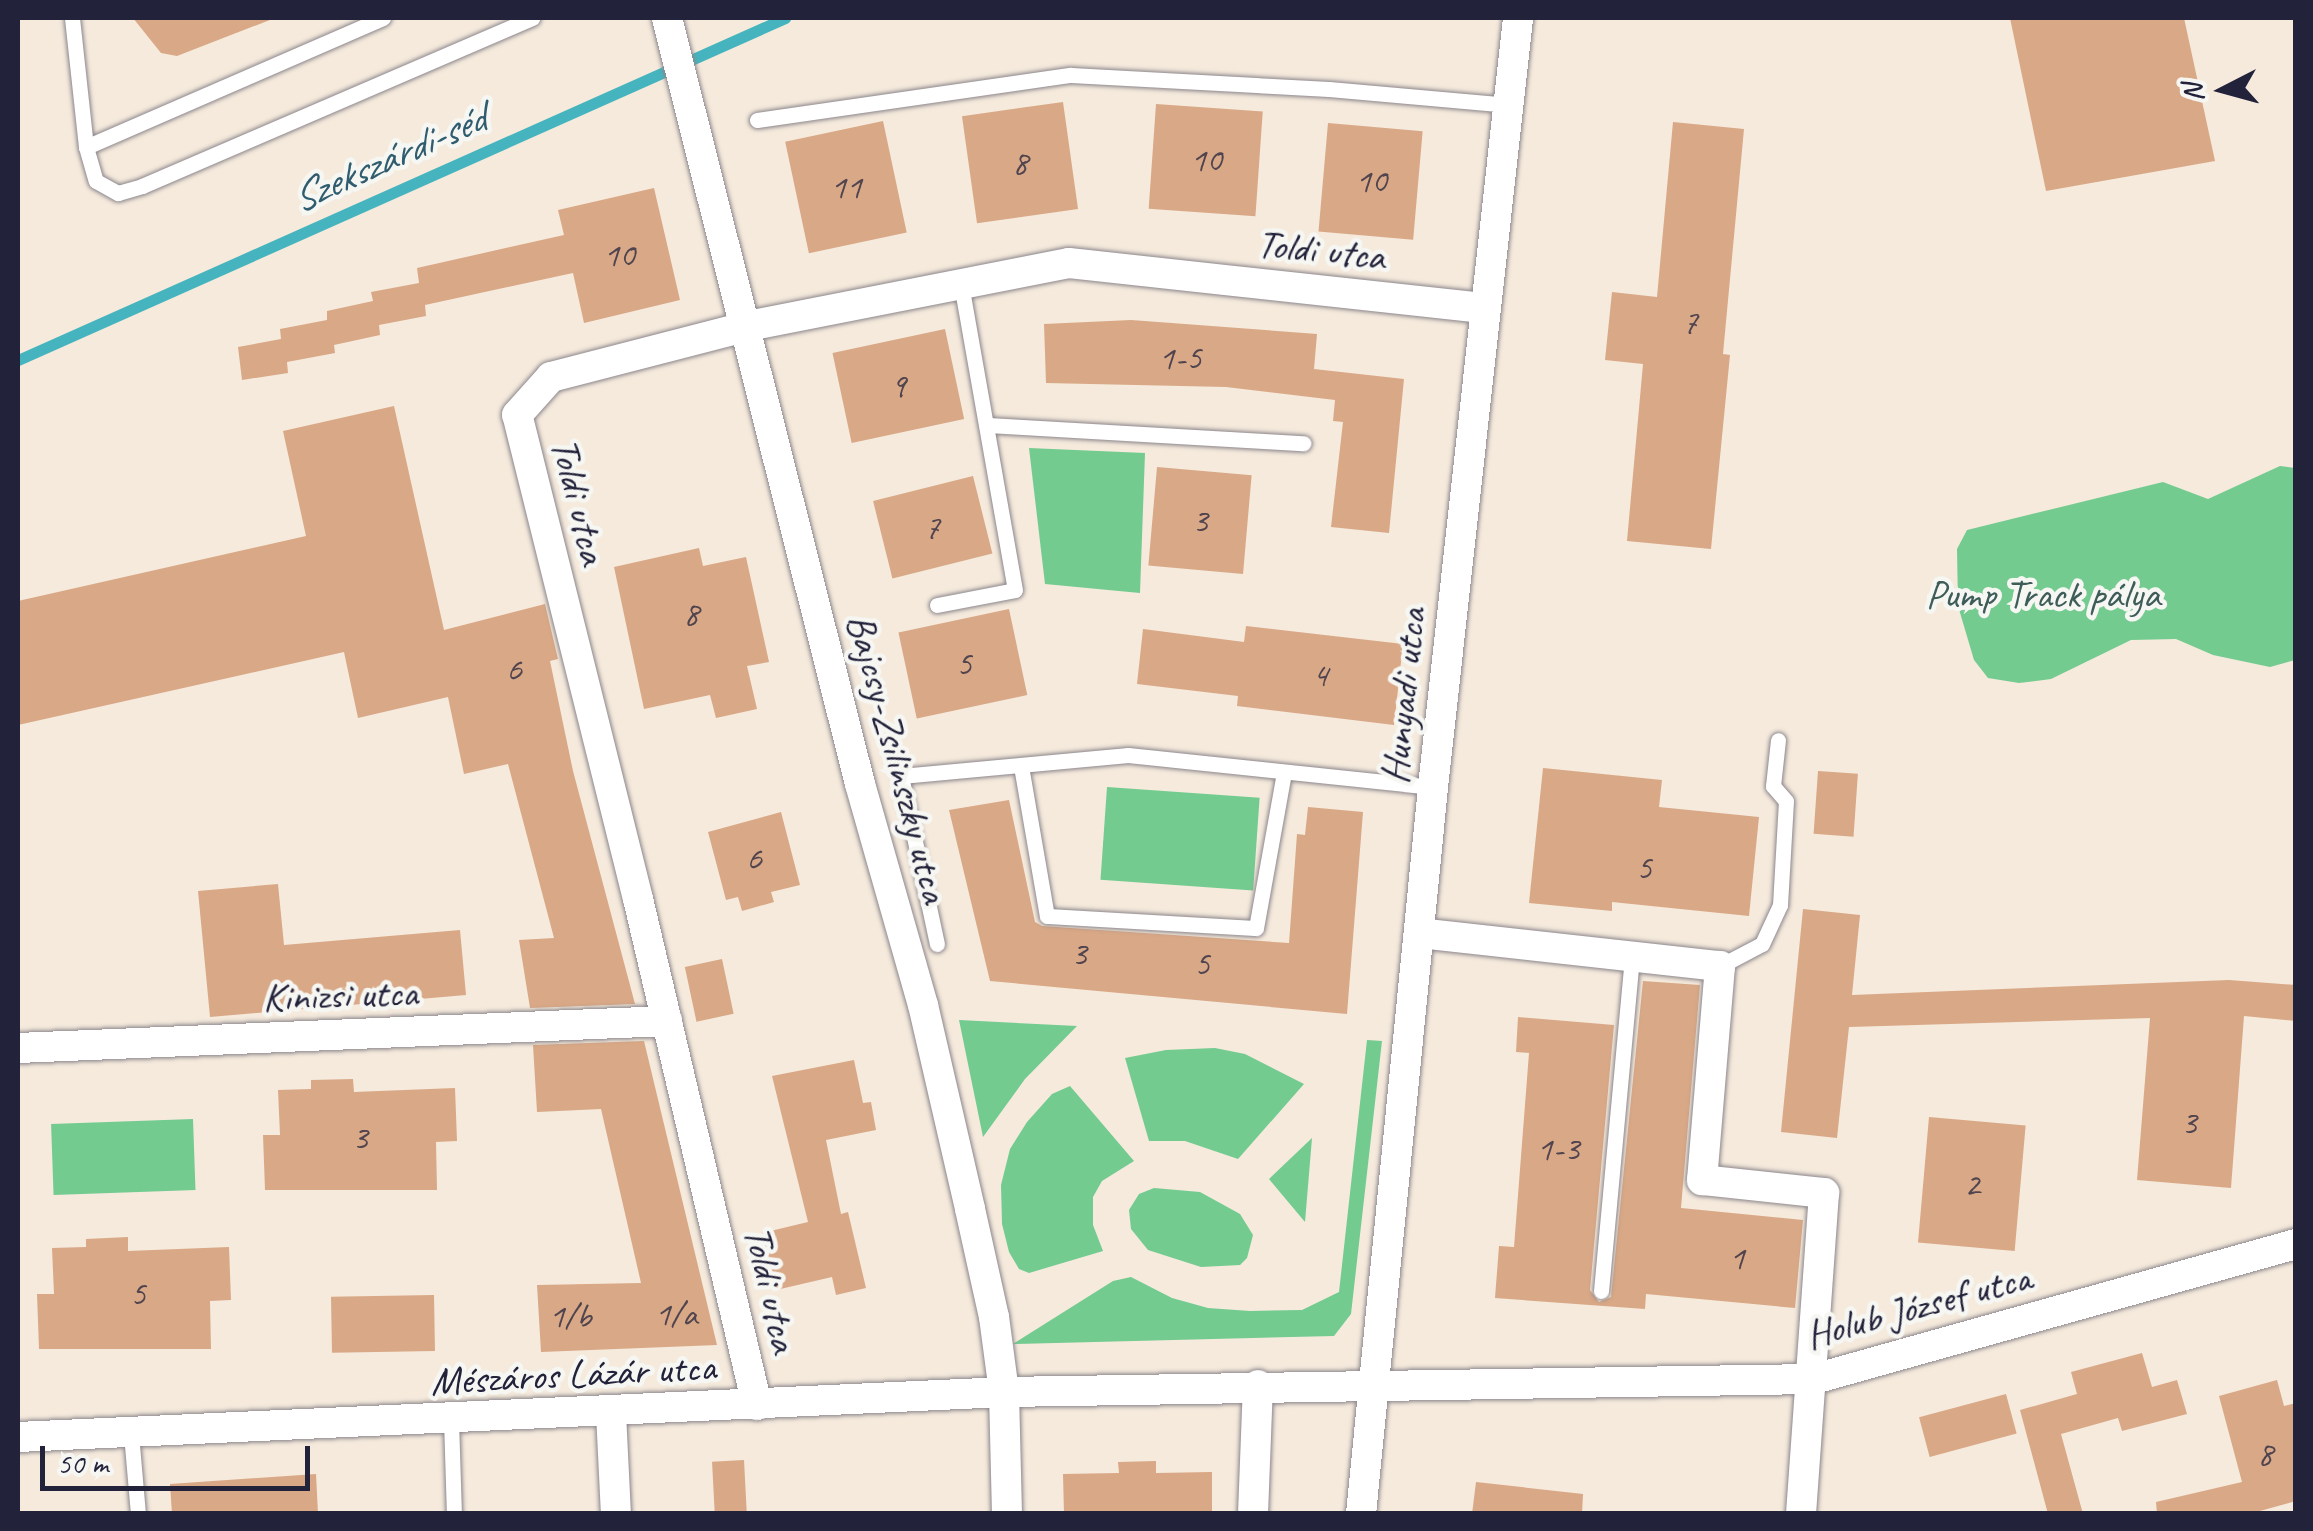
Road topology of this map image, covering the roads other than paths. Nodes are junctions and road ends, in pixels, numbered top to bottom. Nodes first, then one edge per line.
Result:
1 (72, 18) edge
2 (383, 18) edge
3 (532, 18) edge
4 (1518, 18) edge
5 (671, 31) edge
6 (1510, 105) junction
7 (757, 120) dead end
8 (86, 147) junction
9 (961, 284) junction
10 (1486, 308) junction
11 (748, 326) junction
12 (987, 425) junction
13 (1303, 442) dead end
14 (937, 604) dead end
15 (1778, 740) dead end
16 (1020, 766) junction
17 (1284, 772) junction
18 (1434, 787) junction
19 (1419, 934) junction
20 (937, 944) dead end
21 (1632, 957) junction
22 (1720, 966) junction
23 (667, 1021) junction
24 (18, 1048) edge
25 (2296, 1244) edge
26 (1602, 1291) dead end
27 (1814, 1378) junction
28 (1372, 1382) junction
29 (1258, 1385) junction
30 (1004, 1392) junction
31 (757, 1404) junction
32 (611, 1413) junction
33 (452, 1420) junction
34 (131, 1434) junction
35 (18, 1437) edge
36 (138, 1514) edge
37 (454, 1514) edge
38 (616, 1514) edge
39 (1006, 1514) edge
40 (1253, 1514) edge
41 (1361, 1514) edge
42 (1801, 1514) edge

1 - 8 lane
2 - 8 lane
3 - 8 lane
4 - 6 street, Hunyadi utca
5 - 11 street, Bajcsy-Zsilinszky utca
6 - 7 lane
6 - 10 street, Hunyadi utca
9 - 10 street, Toldi utca
9 - 11 street, Toldi utca
9 - 12 lane
10 - 18 street, Hunyadi utca
11 - 23 street, Toldi utca
11 - 30 street, Bajcsy-Zsilinszky utca
12 - 13 lane
12 - 14 lane
15 - 22 lane
16 - 17 lane
16 - 17 lane
16 - 20 lane
17 - 18 lane
18 - 19 street, Hunyadi utca
19 - 21 street
19 - 28 street, Hunyadi utca
21 - 22 street
21 - 26 lane
22 - 27 street
23 - 24 street, Kinizsi utca
23 - 31 street, Toldi utca
25 - 27 street, Holub József utca
27 - 28 street, Holub József utca
27 - 42 street
28 - 29 street, Mészáros Lázár utca
28 - 41 street, Hunyadi utca
29 - 30 street, Mészáros Lázár utca
29 - 40 street
30 - 31 street, Mészáros Lázár utca
30 - 39 street, Bajcsy-Zsilinszky utca
31 - 32 street, Mészáros Lázár utca
32 - 33 street, Mészáros Lázár utca
32 - 38 street
33 - 34 street, Mészáros Lázár utca
33 - 37 lane
34 - 35 street, Mészáros Lázár utca
34 - 36 lane

